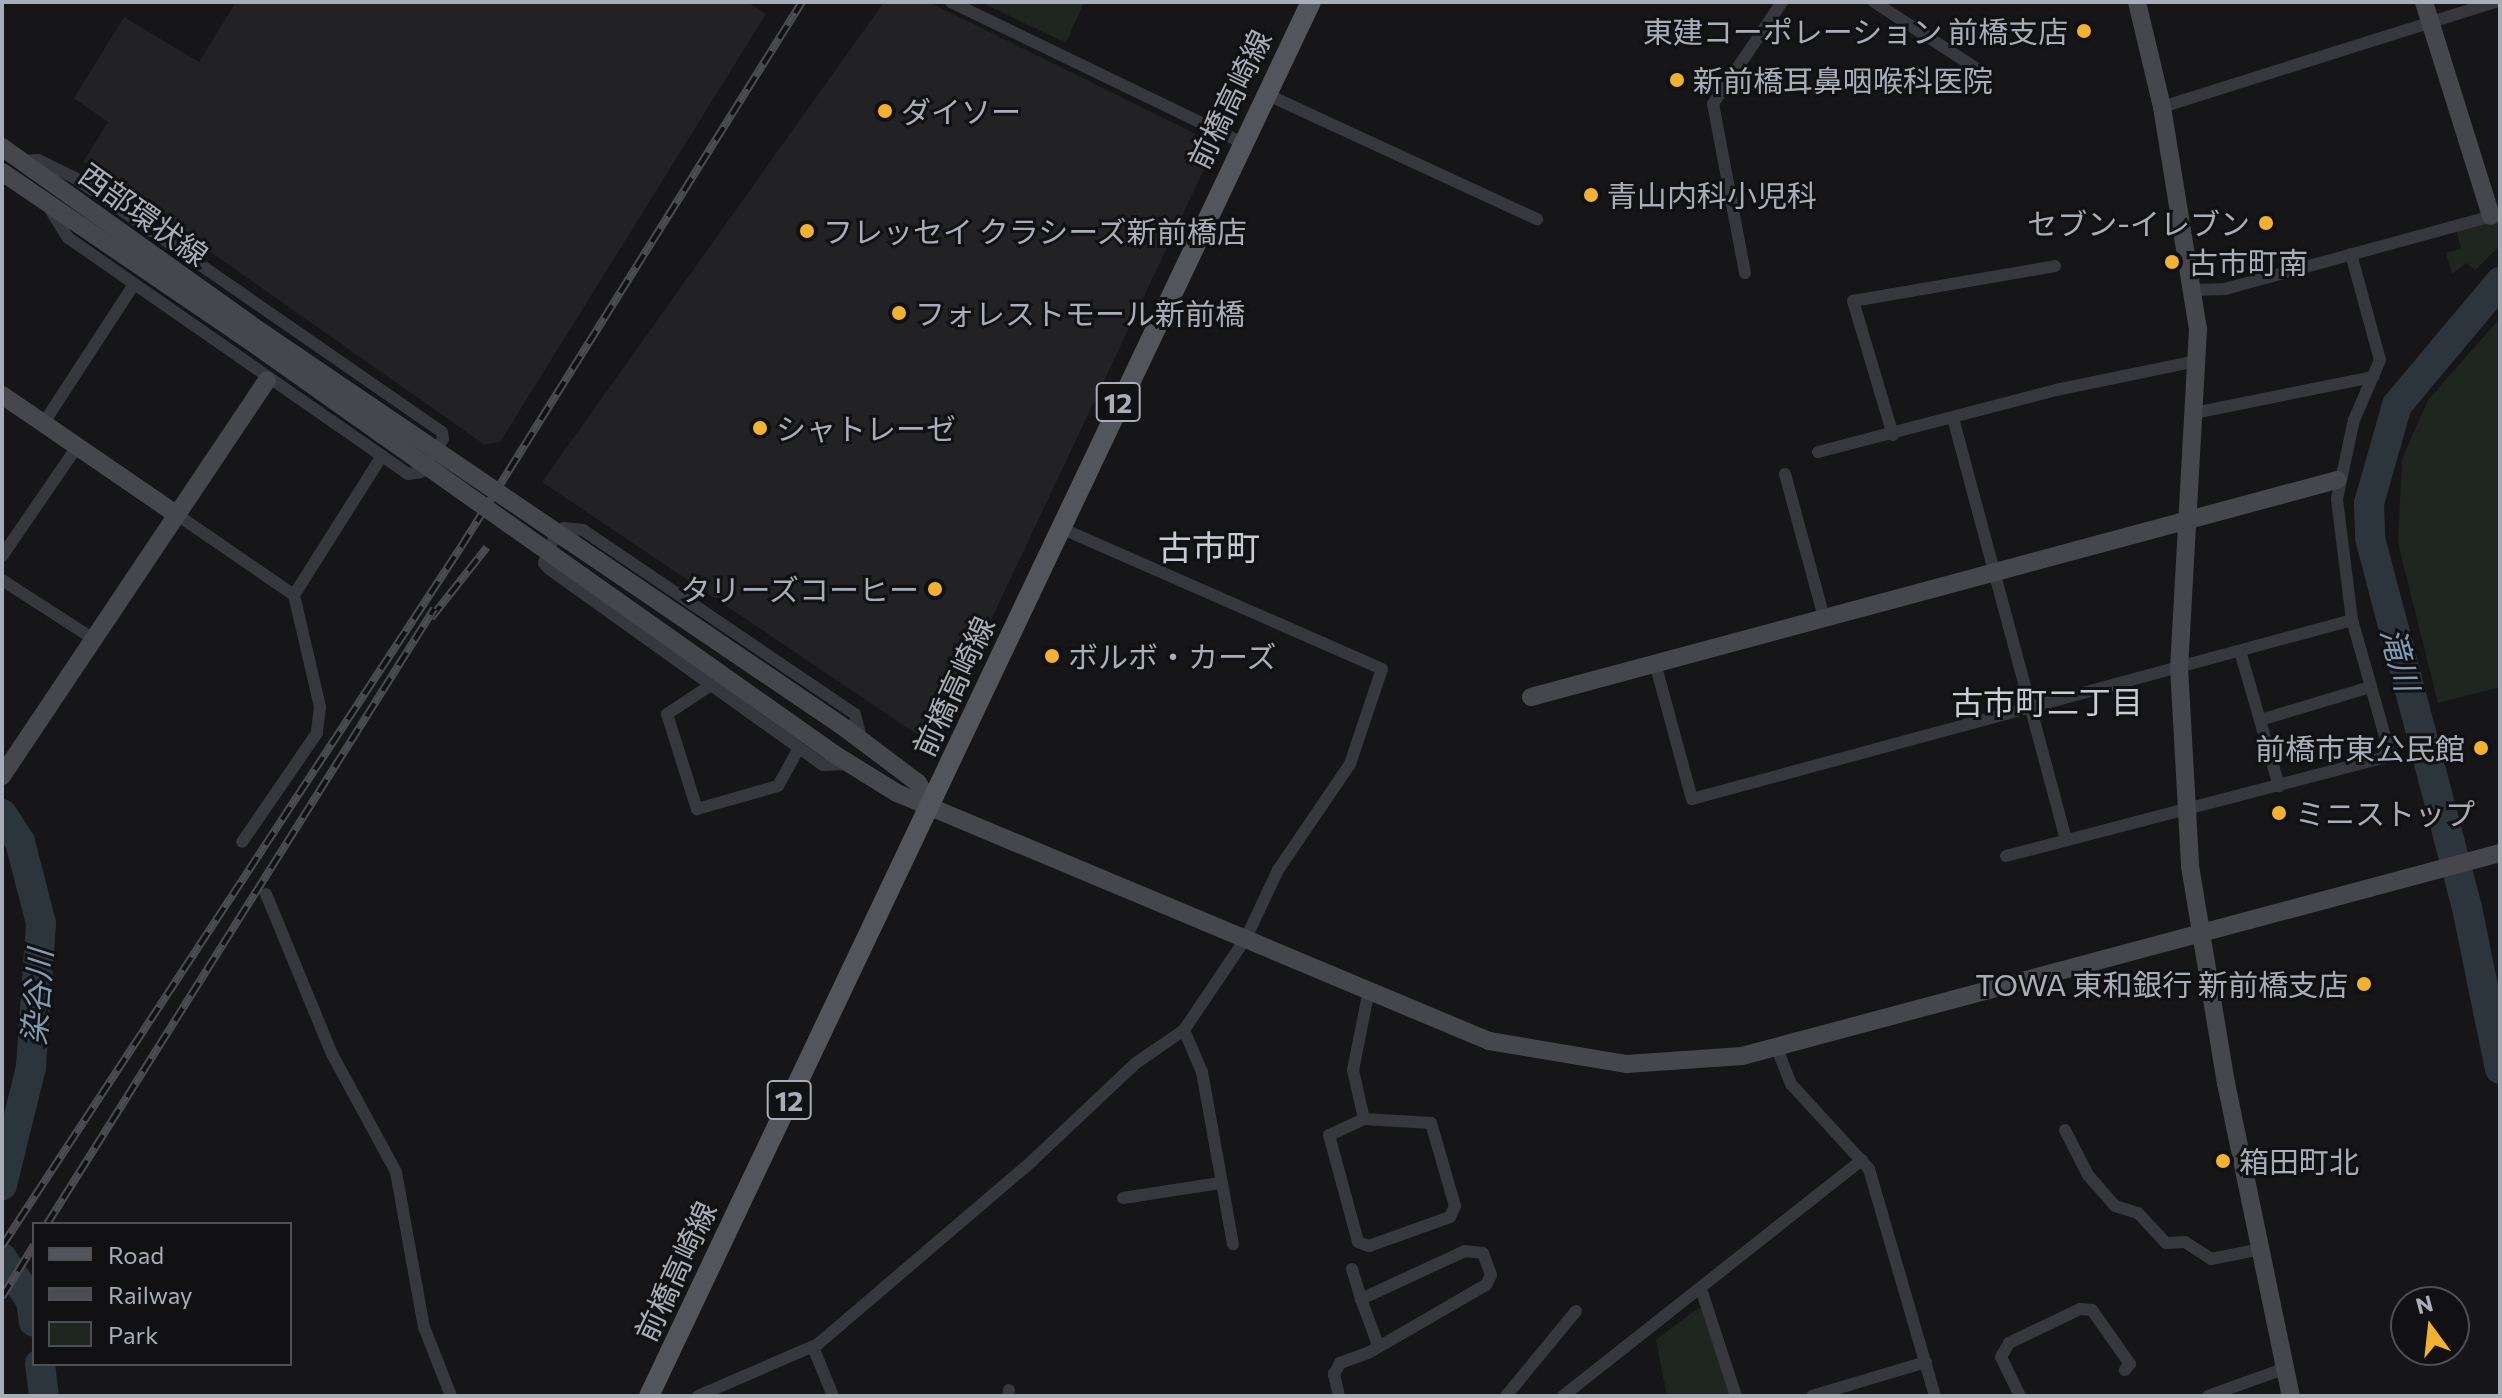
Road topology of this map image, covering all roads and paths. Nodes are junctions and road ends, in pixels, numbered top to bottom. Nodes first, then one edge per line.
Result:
1 (951, 2) edge
2 (1311, 2) edge
3 (1782, 2) edge
4 (1874, 2) edge
5 (2137, 2) edge
6 (2424, 2) edge
7 (2495, 2) edge
8 (2429, 22) junction
9 (1988, 76) dead end
10 (1264, 93) junction
11 (2162, 107) junction
12 (1240, 142) junction
13 (2, 147) edge
14 (22, 161) junction
15 (2, 172) edge
16 (47, 205) junction
17 (2491, 216) joint
18 (1537, 219) dead end
19 (2351, 254) junction
20 (2055, 266) dead end
21 (1745, 273) dead end
22 (133, 286) junction
23 (2193, 290) junction
24 (249, 332) junction
25 (2196, 361) junction
26 (2373, 377) junction
27 (267, 380) junction
28 (2, 395) edge
29 (2194, 413) junction
30 (1953, 418) junction
31 (43, 424) junction
32 (1893, 435) junction
33 (77, 447) junction
34 (1818, 452) dead end
35 (382, 456) junction
36 (1785, 474) dead end
37 (2337, 480) junction
38 (176, 514) junction
39 (2184, 522) junction
40 (1061, 528) junction
41 (2, 556) edge
42 (1994, 572) junction
43 (2, 580) edge
44 (294, 595) junction
45 (1824, 618) junction
46 (2352, 620) junction
47 (92, 638) junction
48 (2240, 651) junction
49 (1655, 663) junction
50 (2179, 667) junction
51 (711, 685) junction
52 (2371, 687) junction
53 (1531, 697) dead end
54 (2030, 707) junction
55 (2260, 720) junction
56 (862, 742) junction
57 (799, 748) junction
58 (850, 764) junction
59 (2, 776) edge
60 (2279, 786) junction
61 (930, 804) junction
62 (2185, 812) junction
63 (2066, 840) junction
64 (242, 842) dead end
65 (2500, 853) edge
66 (2006, 856) dead end
67 (266, 894) dead end
68 (2200, 930) junction
69 (1246, 938) junction
70 (1369, 990) junction
71 (1184, 1030) junction
72 (1776, 1046) junction
73 (1364, 1119) junction
74 (2065, 1130) dead end
75 (1862, 1160) junction
76 (1220, 1183) junction
77 (1123, 1198) dead end
78 (1233, 1244) dead end
79 (2261, 1249) junction
80 (1352, 1269) dead end
81 (1701, 1289) junction
82 (1361, 1299) junction
83 (1576, 1311) dead end
84 (1378, 1345) junction
85 (813, 1347) junction
86 (1926, 1362) junction
87 (2286, 1368) junction
88 (2125, 1370) dead end
89 (1567, 1395) edge
90 (451, 1396) edge
91 (649, 1396) edge
92 (698, 1396) edge
93 (833, 1396) edge
94 (1339, 1396) edge
95 (1506, 1396) edge
96 (1736, 1396) edge
97 (1812, 1396) edge
98 (1935, 1396) edge
99 (2020, 1396) edge
100 (2208, 1396) edge
101 (2291, 1396) edge

1 - 12 street
2 - 10 main road, 前橋高崎線 / 12
3 - 21 street
4 - 9 street
5 - 11 street
6 - 8 street
7 - 8 street
8 - 11 street
8 - 17 street
10 - 12 main road, 前橋高崎線 / 12
10 - 18 street
11 - 23 street
12 - 40 main road, 前橋高崎線 / 12
13 - 14 street, 西部環状線
14 - 24 street, 西部環状線
14 - 35 street
15 - 16 street, 西部環状線
16 - 22 street
16 - 24 street, 西部環状線
17 - 19 street
19 - 23 street
19 - 26 street
20 - 32 street
22 - 27 street
22 - 31 street
23 - 25 street
24 - 56 street, bridge
24 - 58 street, bridge
25 - 29 street
25 - 30 street
26 - 29 street
26 - 37 street
27 - 35 street
27 - 38 street
28 - 31 street
29 - 39 street
30 - 32 street
30 - 42 street
31 - 33 street
32 - 34 street
33 - 38 street
33 - 41 street
35 - 44 street
36 - 45 street
37 - 39 street
37 - 46 street
38 - 44 street
38 - 47 street
39 - 42 street
39 - 50 street
40 - 61 main road, 前橋高崎線 / 12
40 - 69 street
42 - 45 street
42 - 54 street
43 - 47 street
44 - 64 street
45 - 49 street
46 - 48 street
46 - 52 street
47 - 59 street
48 - 50 street
48 - 55 street
49 - 53 street
49 - 54 street
50 - 54 street
50 - 62 street
51 - 56 street
51 - 57 street
51 - 57 street
52 - 55 street
52 - 60 street
54 - 63 street
55 - 60 street
56 - 61 street
57 - 58 street
58 - 61 street
60 - 62 street
61 - 69 street
61 - 91 main road, 前橋高崎線 / 12
62 - 63 street
62 - 68 street
63 - 66 street
65 - 68 street
67 - 90 street
68 - 72 street
68 - 79 street
69 - 70 street
69 - 71 street
70 - 72 street
70 - 73 street
71 - 76 street
71 - 85 street
72 - 75 street
73 - 73 street
74 - 79 street
75 - 81 street
75 - 86 street
76 - 77 street
76 - 78 street
79 - 87 street
80 - 82 street
81 - 89 street
81 - 96 street
82 - 84 street
82 - 84 street
83 - 95 street
84 - 94 street
85 - 92 street
85 - 93 street
86 - 97 street
86 - 98 street
87 - 100 street
87 - 101 street
88 - 99 street

